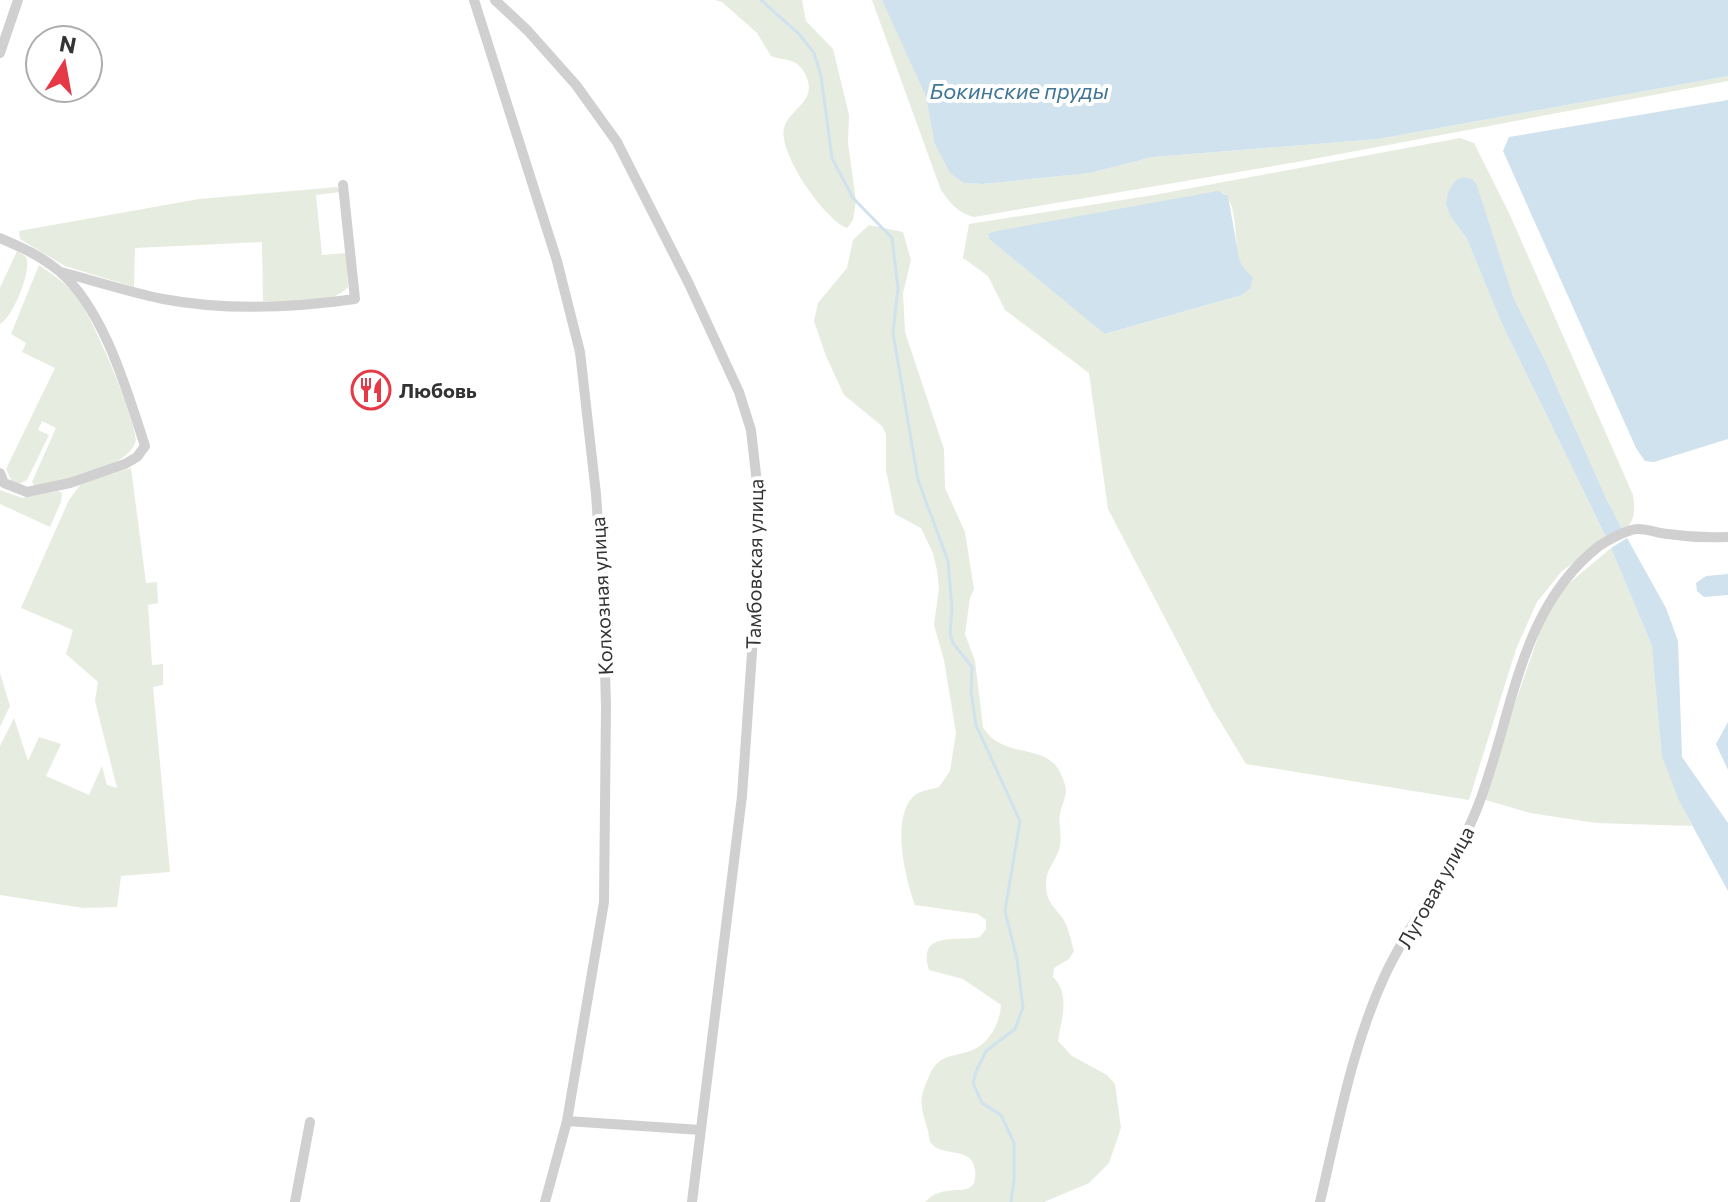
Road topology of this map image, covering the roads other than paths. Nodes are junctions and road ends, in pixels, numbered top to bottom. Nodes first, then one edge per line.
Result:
1 (18, 0) edge
2 (474, 0) edge
3 (495, 0) edge
4 (0, 53) edge
5 (343, 185) dead end
6 (0, 238) edge
7 (60, 272) junction
8 (0, 473) edge
9 (1728, 537) edge
10 (567, 1121) junction
11 (310, 1122) dead end
12 (701, 1130) junction
13 (295, 1202) edge
14 (545, 1202) edge
15 (692, 1202) edge
16 (1320, 1202) edge

1 - 4 street
2 - 10 street, Колхозная улица
3 - 12 street, Тамбовская улица
5 - 7 street
6 - 7 street
7 - 8 street
9 - 16 street, Луговая улица
10 - 12 street
10 - 14 street, Колхозная улица
11 - 13 street
12 - 15 street, Тамбовская улица

